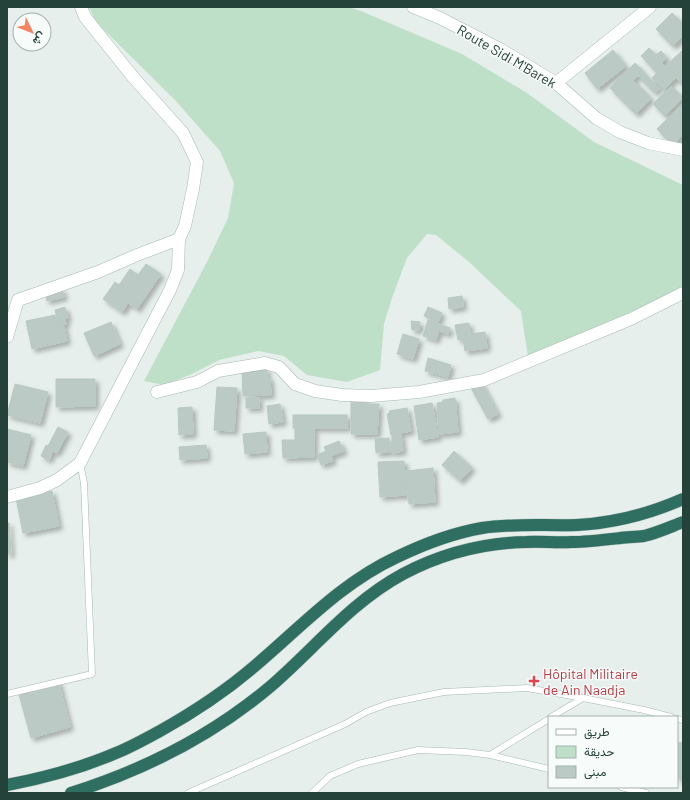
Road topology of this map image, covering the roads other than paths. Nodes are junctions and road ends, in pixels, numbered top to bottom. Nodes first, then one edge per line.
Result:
1 (81, 7) edge
2 (413, 7) edge
3 (650, 7) edge
4 (556, 83) junction
5 (683, 150) edge
6 (178, 239) junction
7 (683, 293) edge
8 (7, 337) edge
9 (157, 392) dead end
10 (80, 463) junction
11 (7, 497) edge
12 (683, 499) edge
13 (683, 522) edge
14 (7, 694) edge
15 (583, 698) junction
16 (553, 716) edge
17 (667, 716) edge
18 (548, 719) edge
19 (490, 755) junction
20 (548, 769) edge
21 (7, 784) edge
22 (625, 788) edge
23 (71, 793) edge
24 (188, 793) edge
25 (312, 793) edge
26 (646, 793) edge

1 - 6 street
2 - 4 street, Route Sidi M'Barek
3 - 4 street
4 - 5 street, Route Sidi M'Barek
6 - 8 street
6 - 10 street
7 - 9 street
10 - 11 street
10 - 14 lane
12 - 21 highway
13 - 23 highway
15 - 16 lane
15 - 17 lane
15 - 24 lane
18 - 19 lane
19 - 20 lane
19 - 25 lane
22 - 26 lane

